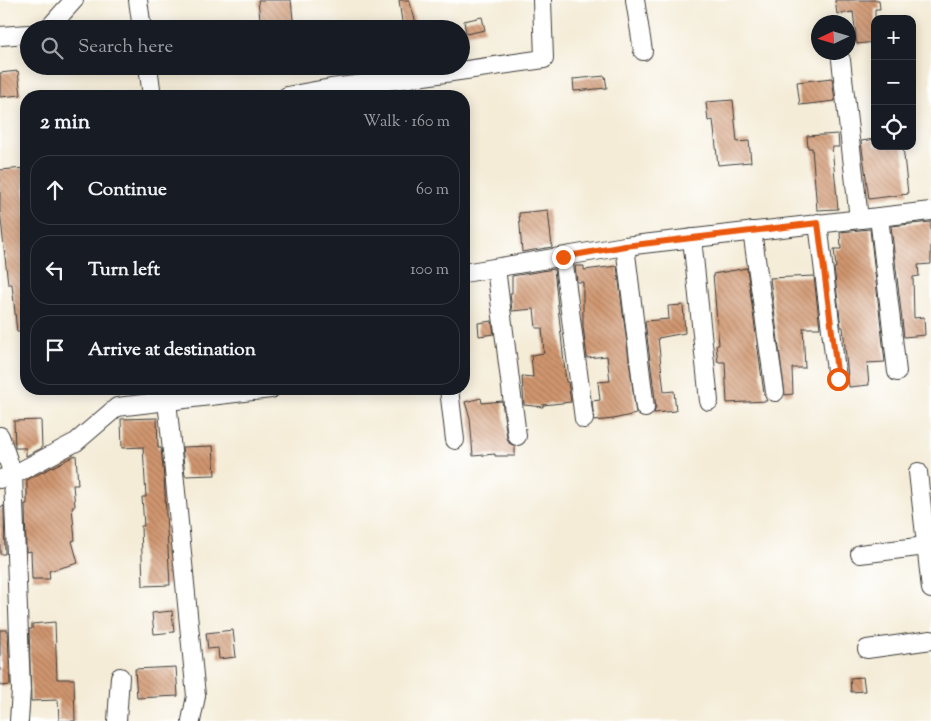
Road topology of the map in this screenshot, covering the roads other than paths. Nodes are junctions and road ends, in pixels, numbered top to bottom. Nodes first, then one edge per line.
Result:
1 (74, 0) edge
2 (138, 0) edge
3 (542, 0) edge
4 (635, 0) edge
5 (56, 20) edge
6 (141, 20) edge
7 (20, 35) edge
8 (0, 36) edge
9 (643, 51) dead end
10 (841, 60) dead end
11 (470, 70) edge
12 (149, 75) edge
13 (434, 75) edge
14 (151, 90) edge
15 (320, 90) edge
16 (931, 211) edge
17 (879, 217) junction
18 (859, 219) junction
19 (818, 223) junction
20 (752, 231) junction
21 (692, 238) junction
22 (625, 246) junction
23 (563, 257) junction
24 (496, 268) junction
25 (470, 272) edge
26 (897, 372) dead end
27 (838, 379) dead end
28 (775, 392) dead end
29 (214, 395) edge
30 (450, 395) edge
31 (167, 400) junction
32 (709, 401) dead end
33 (645, 408) dead end
34 (584, 419) dead end
35 (0, 436) edge
36 (517, 436) dead end
37 (455, 440) dead end
38 (918, 472) dead end
39 (6, 477) edge
40 (926, 546) junction
41 (860, 554) dead end
42 (931, 589) edge
43 (931, 640) edge
44 (867, 649) dead end
45 (120, 677) dead end
46 (19, 721) edge
47 (117, 721) edge
48 (191, 721) edge

1 - 5 street
2 - 6 street
3 - 11 street
4 - 9 street
7 - 8 street
10 - 18 street
12 - 14 street
13 - 15 street
16 - 17 street
17 - 18 street
17 - 26 street
18 - 19 street
19 - 20 street
19 - 27 street
20 - 21 street
20 - 28 street
21 - 22 street
21 - 32 street
22 - 23 street
22 - 33 street
23 - 24 street
23 - 34 street
24 - 25 street
24 - 36 street
29 - 31 street
30 - 37 street
31 - 39 street
31 - 48 street
35 - 39 street
38 - 40 street
39 - 46 street
40 - 41 street
40 - 42 street
43 - 44 street
45 - 47 street

